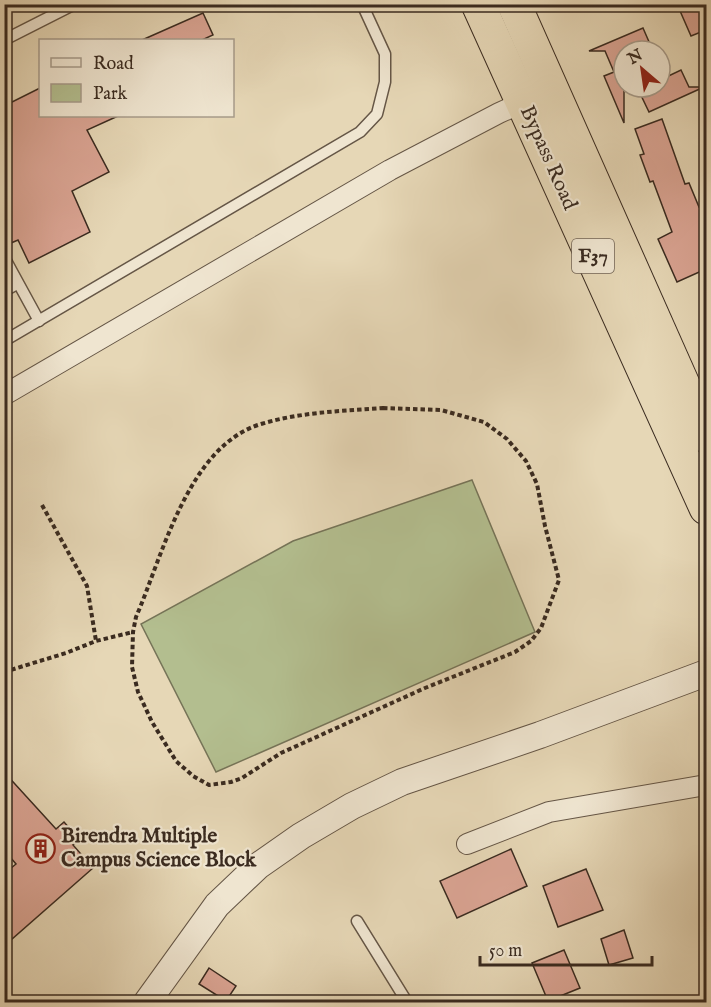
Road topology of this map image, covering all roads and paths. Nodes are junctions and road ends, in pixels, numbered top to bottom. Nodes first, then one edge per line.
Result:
1 (75, 4) edge
2 (362, 4) edge
3 (478, 4) edge
4 (514, 4) edge
5 (5, 40) edge
6 (553, 89) junction
7 (523, 103) junction
8 (4, 257) edge
9 (17, 284) junction
10 (4, 291) edge
11 (39, 321) junction
12 (4, 341) edge
13 (4, 394) edge
14 (706, 436) edge
15 (42, 505) dead end
16 (706, 508) edge
17 (133, 632) junction
18 (96, 641) junction
19 (4, 672) edge
20 (706, 673) edge
21 (706, 785) edge
22 (467, 844) dead end
23 (357, 921) dead end
24 (147, 1002) edge
25 (407, 1002) edge

1 - 5 lane
2 - 11 lane
3 - 7 highway, Bypass Road / F37
4 - 6 highway, Bypass Road / F37
6 - 7 street
6 - 14 highway, Bypass Road / F37
7 - 13 street
7 - 16 highway, Bypass Road / F37
8 - 9 lane
9 - 10 lane
9 - 11 lane
11 - 12 lane
15 - 18 path
17 - 17 path
17 - 18 path
18 - 19 path
20 - 24 street
21 - 22 street
23 - 25 lane

